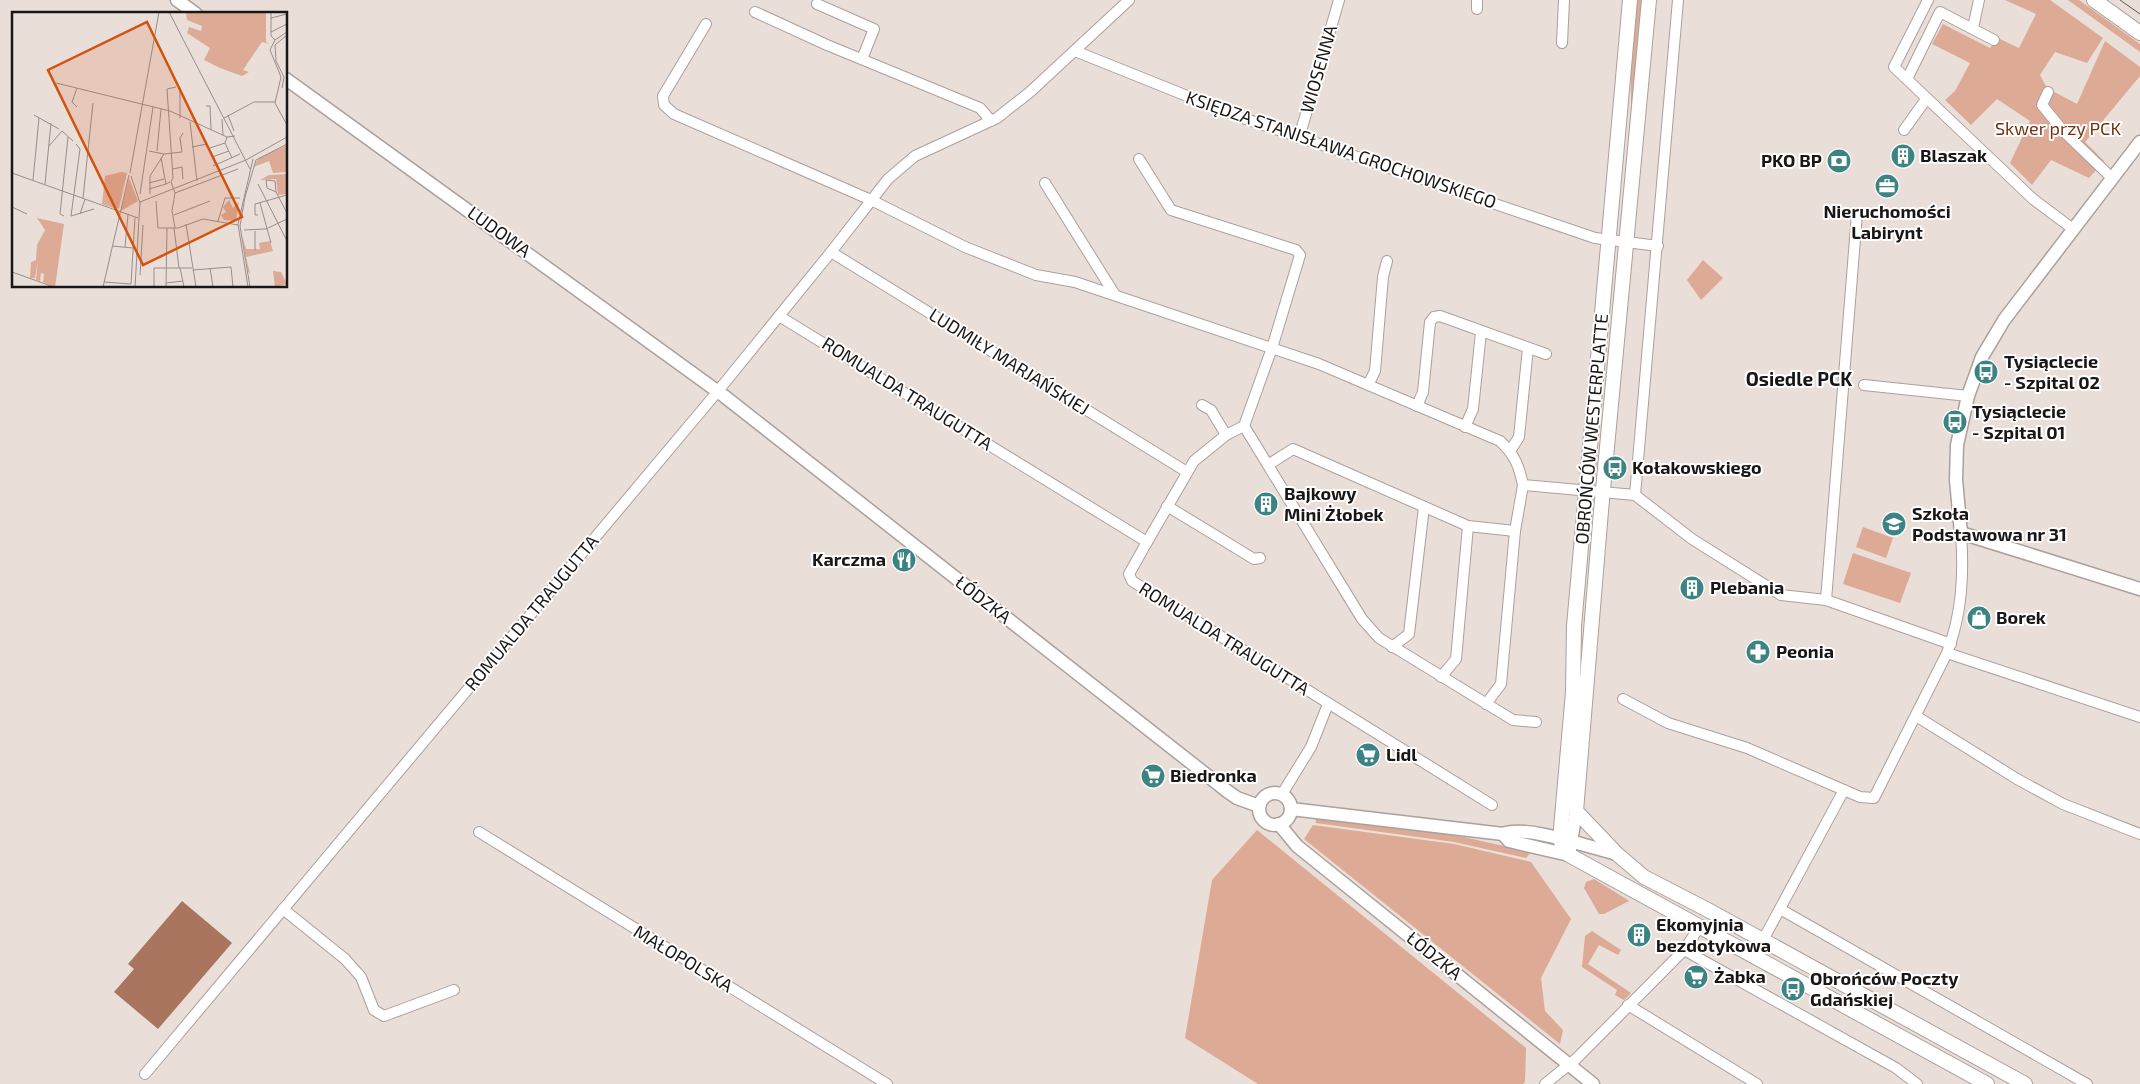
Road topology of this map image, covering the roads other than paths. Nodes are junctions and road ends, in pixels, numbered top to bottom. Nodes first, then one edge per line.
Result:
1 (177, 0) edge
2 (1129, 0) edge
3 (1339, 0) edge
4 (1564, 0) edge
5 (1630, 0) edge
6 (1649, 0) edge
7 (1678, 0) edge
8 (1928, 0) edge
9 (1979, 0) edge
10 (2094, 0) edge
11 (817, 4) dead end
12 (193, 12) edge
13 (755, 12) dead end
14 (706, 24) dead end
15 (1973, 28) junction
16 (2140, 33) edge
17 (1994, 40) dead end
18 (1562, 43) dead end
19 (1075, 51) junction
20 (862, 59) junction
21 (1907, 79) junction
22 (288, 80) edge
23 (2048, 92) dead end
24 (1927, 98) junction
25 (991, 121) junction
26 (1904, 130) dead end
27 (1299, 138) junction
28 (2140, 142) edge
29 (1139, 159) dead end
30 (2111, 177) junction
31 (1045, 183) dead end
32 (871, 200) junction
33 (1857, 214) dead end
34 (2073, 229) junction
35 (1609, 241) junction
36 (1626, 242) junction
37 (1658, 246) junction
38 (831, 252) junction
39 (1387, 261) dead end
40 (1115, 295) junction
41 (779, 316) junction
42 (1480, 332) junction
43 (1272, 348) junction
44 (1528, 348) junction
45 (1546, 354) dead end
46 (1368, 385) junction
47 (1864, 385) dead end
48 (714, 388) junction
49 (1968, 396) junction
50 (1202, 406) dead end
51 (1417, 406) junction
52 (1244, 426) junction
53 (1465, 427) junction
54 (1226, 435) junction
55 (1510, 450) junction
56 (1268, 465) junction
57 (1187, 472) junction
58 (1523, 485) junction
59 (1586, 491) junction
60 (1603, 492) junction
61 (1635, 495) junction
62 (1167, 506) junction
63 (1424, 507) junction
64 (1468, 526) junction
65 (1515, 531) junction
66 (1961, 533) junction
67 (1147, 542) junction
68 (1260, 558) dead end
69 (2140, 589) edge
70 (1826, 600) junction
71 (1392, 647) junction
72 (1949, 648) junction
73 (1441, 677) junction
74 (1623, 698) dead end
75 (1328, 704) junction
76 (1486, 704) junction
77 (1916, 716) junction
78 (2140, 717) edge
79 (1536, 722) dead end
80 (1844, 790) junction
81 (1282, 794) junction
82 (1492, 805) dead end
83 (1259, 806) junction
84 (1291, 809) junction
85 (1576, 811) junction
86 (1279, 824) junction
87 (479, 832) dead end
88 (2140, 834) edge
89 (1567, 846) junction
90 (1617, 854) junction
91 (283, 909) junction
92 (1780, 909) junction
93 (1700, 926) junction
94 (1763, 940) junction
95 (1684, 950) junction
96 (454, 990) dead end
97 (1628, 1005) junction
98 (1569, 1065) junction
99 (145, 1074) dead end
100 (887, 1084) edge
101 (1545, 1084) edge
102 (1593, 1084) edge
103 (1757, 1084) edge
104 (1917, 1084) edge
105 (1987, 1084) edge
106 (2025, 1084) edge
107 (2087, 1084) edge

1 - 12 street
2 - 19 street, ROMUALDA TRAUGUTTA
3 - 27 street, WIOSENNA
4 - 18 street
5 - 35 main road, OBROŃCÓW WESTERPLATTE
6 - 36 main road, OBROŃCÓW WESTERPLATTE
7 - 37 street
8 - 21 street
9 - 15 street
10 - 16 main road
11 - 20 street
13 - 20 street
14 - 32 street
15 - 17 street
15 - 21 street
19 - 25 street, ROMUALDA TRAUGUTTA
19 - 27 street, KSIĘDZA STANISŁAWA GROCHOWSKIEGO
20 - 25 street
21 - 24 street
22 - 48 street, LUDOWA
23 - 30 street
24 - 26 street
24 - 34 street
25 - 32 street, ROMUALDA TRAUGUTTA
27 - 35 street, KSIĘDZA STANISŁAWA GROCHOWSKIEGO
28 - 30 street
29 - 43 street
30 - 34 street
31 - 40 street
32 - 38 street, ROMUALDA TRAUGUTTA
32 - 40 street
33 - 70 street
34 - 49 street
35 - 36 street, KSIĘDZA STANISŁAWA GROCHOWSKIEGO
35 - 59 main road, OBROŃCÓW WESTERPLATTE
36 - 37 street, KSIĘDZA STANISŁAWA GROCHOWSKIEGO
36 - 60 main road, OBROŃCÓW WESTERPLATTE
37 - 61 street
38 - 41 street, ROMUALDA TRAUGUTTA
38 - 57 street, LUDMIŁY MARJAŃSKIEJ
39 - 46 street
40 - 43 street
41 - 48 street, ROMUALDA TRAUGUTTA
41 - 67 street, ROMUALDA TRAUGUTTA
42 - 44 street
42 - 51 street
42 - 53 street
43 - 46 street
43 - 52 street
44 - 45 street
44 - 55 street
46 - 51 street
47 - 49 street
48 - 83 street, ŁÓDZKA
48 - 91 street, ROMUALDA TRAUGUTTA
49 - 66 street
50 - 54 street
51 - 53 street
52 - 54 street
52 - 56 street
53 - 55 street
54 - 57 street
55 - 58 street
56 - 63 street
56 - 71 street
57 - 62 street
58 - 59 street
58 - 65 street
59 - 60 street
59 - 89 main road, OBROŃCÓW WESTERPLATTE
60 - 61 street
60 - 85 main road, OBROŃCÓW WESTERPLATTE
61 - 70 street
62 - 67 street
62 - 68 street
63 - 64 street
63 - 71 street
64 - 65 street
64 - 73 street
65 - 76 street
66 - 69 street
66 - 72 street
67 - 75 street, ROMUALDA TRAUGUTTA
70 - 72 street
71 - 73 street
72 - 77 street
72 - 78 street
73 - 76 street
74 - 80 street
75 - 81 street
75 - 82 street, ROMUALDA TRAUGUTTA
76 - 79 street
77 - 80 street
77 - 88 street
80 - 92 street
81 - 83 street
81 - 84 street
83 - 86 street
84 - 86 street
84 - 89 street
85 - 89 street, OBROŃCÓW WESTERPLATTE
85 - 90 main road
86 - 98 street, ŁÓDZKA
87 - 100 street, MAŁOPOLSKA
89 - 90 street
89 - 93 main road
90 - 94 main road
91 - 96 street
91 - 99 street, ROMUALDA TRAUGUTTA
92 - 94 street
92 - 107 street
93 - 95 street
93 - 105 main road
94 - 106 main road
95 - 97 street
95 - 104 street
97 - 98 street
97 - 103 street
98 - 101 street
98 - 102 street, ŁÓDZKA

